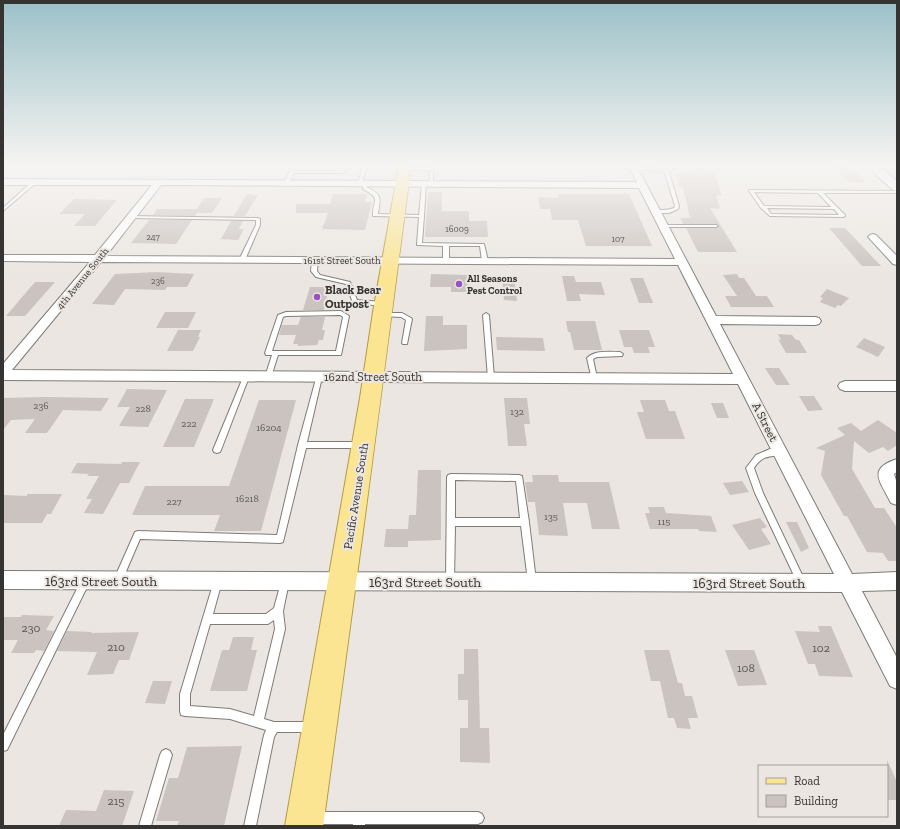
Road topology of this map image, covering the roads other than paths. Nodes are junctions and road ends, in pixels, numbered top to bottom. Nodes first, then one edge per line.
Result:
1 (141, 204) edge
2 (377, 204) edge
3 (399, 204) edge
4 (424, 204) edge
5 (651, 204) edge
6 (676, 204) edge
7 (760, 204) edge
8 (831, 204) edge
9 (763, 207) junction
10 (835, 208) junction
11 (656, 212) junction
12 (130, 216) junction
13 (397, 216) junction
14 (422, 216) junction
15 (663, 226) junction
16 (716, 226) dead end
17 (873, 237) dead end
18 (446, 245) junction
19 (3, 258) edge
20 (98, 259) junction
21 (242, 260) junction
22 (315, 260) junction
23 (391, 260) junction
24 (446, 260) junction
25 (484, 261) junction
26 (682, 262) junction
27 (897, 262) edge
28 (382, 310) junction
29 (486, 315) dead end
30 (713, 320) junction
31 (815, 321) dead end
32 (405, 343) dead end
33 (276, 353) junction
34 (620, 354) dead end
35 (3, 374) edge
36 (246, 377) junction
37 (268, 377) junction
38 (319, 377) junction
39 (374, 378) junction
40 (491, 378) junction
41 (594, 378) junction
42 (743, 379) junction
43 (845, 386) dead end
44 (897, 386) edge
45 (302, 445) junction
46 (364, 445) junction
47 (217, 450) dead end
48 (780, 452) junction
49 (892, 468) edge
50 (897, 498) edge
51 (450, 522) junction
52 (524, 522) junction
53 (3, 580) edge
54 (86, 580) junction
55 (118, 581) junction
56 (218, 581) junction
57 (897, 581) edge
58 (285, 582) junction
59 (342, 582) junction
60 (450, 582) junction
61 (532, 583) junction
62 (802, 583) junction
63 (848, 583) junction
64 (278, 611) junction
65 (207, 619) junction
66 (897, 679) edge
67 (258, 722) junction
68 (274, 727) junction
69 (320, 727) junction
70 (3, 746) edge
71 (166, 755) dead end
72 (478, 818) dead end
73 (305, 822) edge
74 (359, 822) edge
75 (145, 826) edge
76 (250, 826) edge

1 - 12 street, 4th Avenue South
2 - 13 lane
3 - 13 main road, Pacific Avenue South
4 - 14 lane
5 - 11 street, A Street
6 - 11 lane
7 - 9 lane
8 - 10 lane
9 - 10 lane
9 - 10 lane
11 - 15 street, A Street
12 - 20 street, 4th Avenue South
12 - 21 lane
13 - 14 lane
13 - 23 main road, Pacific Avenue South
14 - 18 lane
15 - 16 lane
15 - 26 street, A Street
17 - 27 street
18 - 24 lane
18 - 25 lane
19 - 20 street, 161st Street South
20 - 21 street, 161st Street South
20 - 35 street, 4th Avenue South
21 - 22 street, 161st Street South
22 - 23 street, 161st Street South
22 - 28 lane
23 - 24 street, 161st Street South
23 - 28 main road, Pacific Avenue South
24 - 25 street, 161st Street South
25 - 26 street, 161st Street South
26 - 30 street, A Street
28 - 32 lane
28 - 39 main road, Pacific Avenue South
29 - 40 lane
30 - 31 street
30 - 42 street, A Street
33 - 33 lane
33 - 37 lane
34 - 41 lane
35 - 36 street, 162nd Street South
36 - 37 street, 162nd Street South
36 - 47 lane
37 - 38 street, 162nd Street South
38 - 39 street, 162nd Street South
38 - 45 lane
39 - 40 street, 162nd Street South
39 - 46 main road, Pacific Avenue South
40 - 41 street, 162nd Street South
41 - 42 street, 162nd Street South
42 - 48 street, A Street
43 - 44 street
45 - 46 lane
45 - 55 lane
46 - 59 main road, Pacific Avenue South
48 - 62 lane
48 - 63 street, A Street
49 - 50 street
51 - 52 lane
51 - 52 lane
51 - 60 lane
52 - 61 lane
53 - 54 street, 163rd Street South
54 - 55 street, 163rd Street South
54 - 70 lane
55 - 56 street, 163rd Street South
56 - 58 street, 163rd Street South
56 - 65 lane
57 - 63 street, 163rd Street South
58 - 59 street, 163rd Street South
58 - 64 lane
59 - 60 street, 163rd Street South
59 - 69 main road, Pacific Avenue South
60 - 61 street, 163rd Street South
61 - 62 street, 163rd Street South
62 - 63 street, 163rd Street South
63 - 66 street, A Street
64 - 65 lane
64 - 67 lane
65 - 67 lane
67 - 68 lane
68 - 69 lane
68 - 76 lane
69 - 73 main road, Pacific Avenue South
71 - 75 lane
72 - 74 lane
73 - 74 lane

